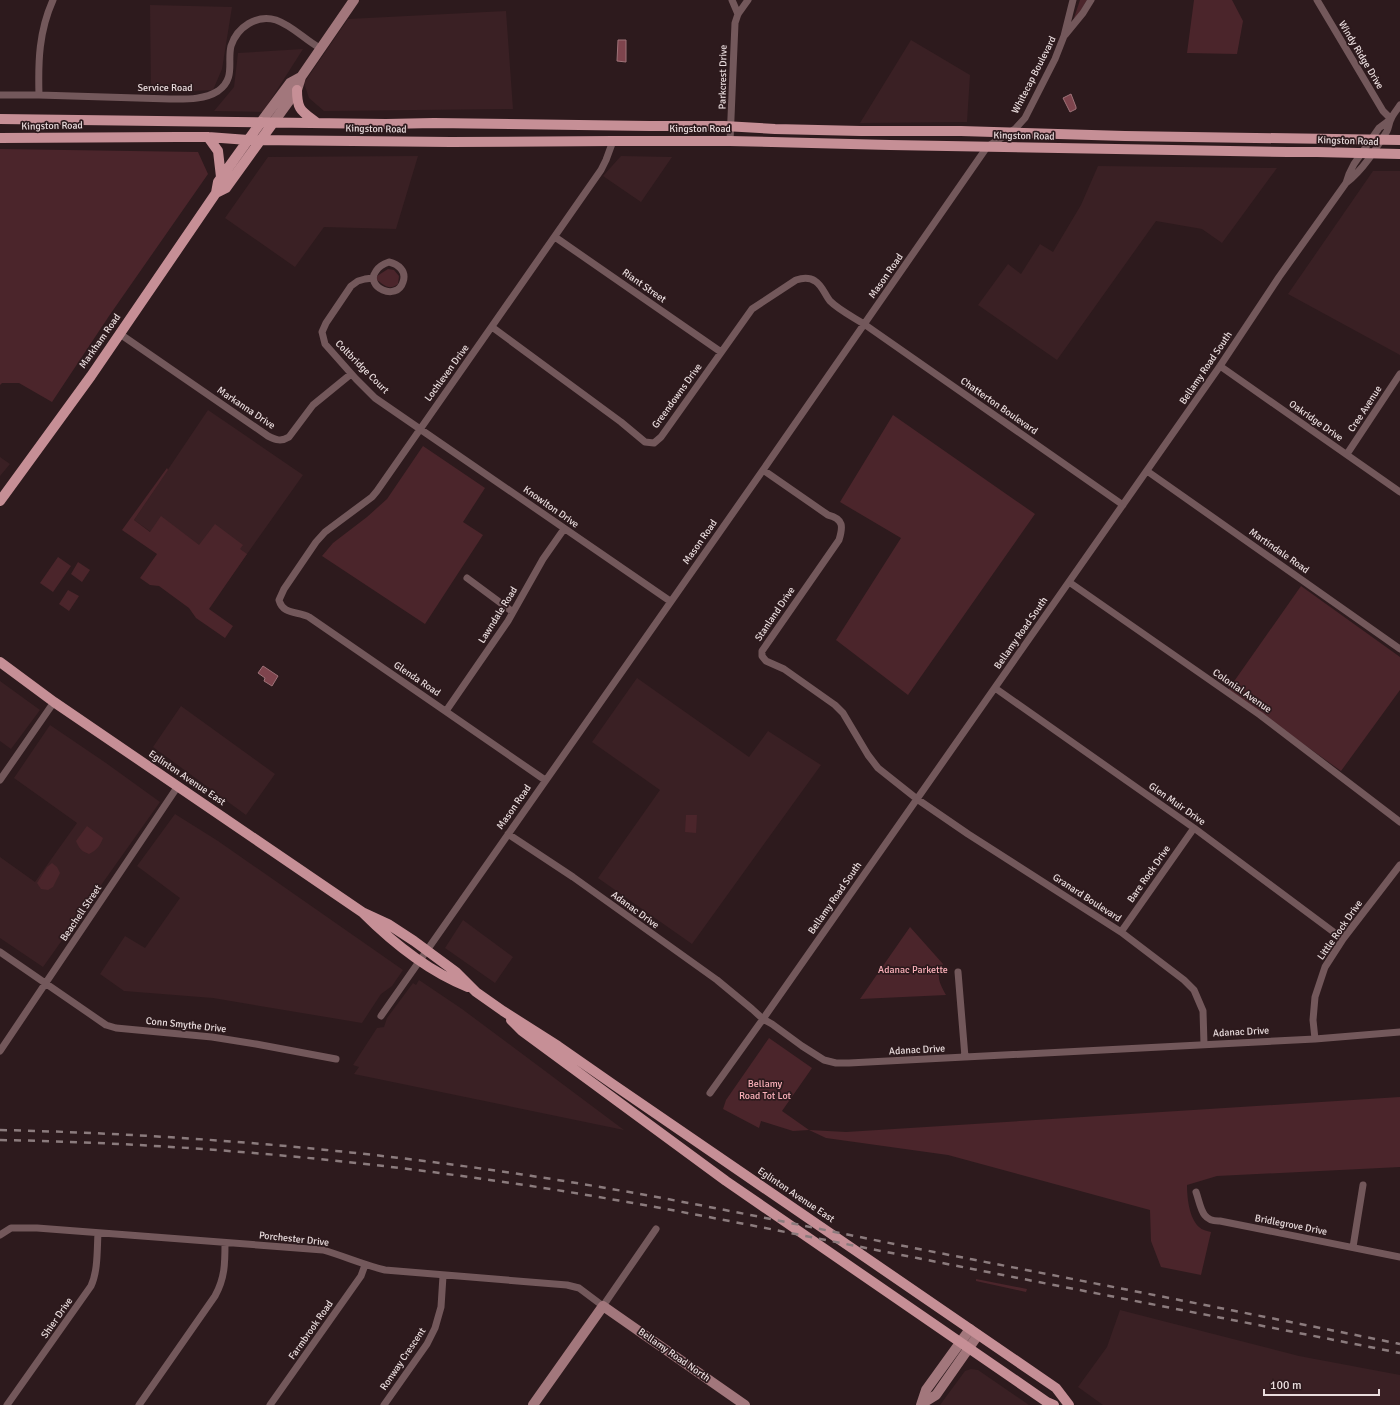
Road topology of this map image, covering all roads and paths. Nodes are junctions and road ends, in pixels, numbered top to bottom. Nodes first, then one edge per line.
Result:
1 (53, 0) edge
2 (354, 0) edge
3 (732, 0) edge
4 (748, 0) edge
5 (1073, 0) edge
6 (1091, 0) edge
7 (1316, 0) edge
8 (738, 14) junction
9 (1064, 36) junction
10 (320, 48) junction
11 (301, 77) junction
12 (297, 90) junction
13 (0, 95) edge
14 (39, 95) junction
15 (1400, 105) edge
16 (1391, 118) junction
17 (0, 119) edge
18 (261, 122) junction
19 (273, 123) junction
20 (317, 123) junction
21 (732, 127) junction
22 (775, 129) junction
23 (1006, 135) junction
24 (208, 137) junction
25 (0, 138) edge
26 (248, 140) junction
27 (261, 140) junction
28 (1376, 140) junction
29 (1400, 140) edge
30 (613, 141) junction
31 (730, 141) junction
32 (768, 143) junction
33 (987, 147) junction
34 (1367, 153) junction
35 (1400, 154) edge
36 (221, 177) junction
37 (216, 193) junction
38 (555, 237) junction
39 (373, 278) junction
40 (864, 324) junction
41 (492, 327) junction
42 (120, 334) junction
43 (721, 352) junction
44 (1220, 366) junction
45 (352, 374) junction
46 (1400, 374) edge
47 (420, 429) junction
48 (1347, 454) junction
49 (763, 470) junction
50 (1147, 471) junction
51 (1400, 492) edge
52 (0, 501) edge
53 (1123, 504) junction
54 (564, 529) junction
55 (467, 578) dead end
56 (1069, 582) junction
57 (279, 600) joint
58 (670, 601) junction
59 (513, 612) junction
60 (1400, 649) edge
61 (0, 662) edge
62 (996, 688) junction
63 (54, 702) junction
64 (446, 711) junction
65 (0, 780) edge
66 (545, 780) junction
67 (178, 786) junction
68 (917, 799) junction
69 (1400, 822) edge
70 (1194, 828) junction
71 (508, 834) junction
72 (1400, 865) edge
73 (362, 912) junction
74 (1120, 932) junction
75 (1343, 939) junction
76 (426, 950) junction
77 (0, 952) edge
78 (419, 961) junction
79 (958, 972) dead end
80 (46, 984) junction
81 (471, 988) junction
82 (503, 1011) junction
83 (381, 1016) dead end
84 (763, 1019) junction
85 (1400, 1032) edge
86 (1315, 1039) junction
87 (1204, 1044) junction
88 (0, 1052) edge
89 (965, 1057) junction
90 (336, 1059) dead end
91 (710, 1093) dead end
92 (1363, 1185) dead end
93 (1196, 1192) dead end
94 (656, 1229) dead end
95 (98, 1233) junction
96 (0, 1234) edge
97 (225, 1243) junction
98 (1353, 1247) junction
99 (1400, 1257) edge
100 (365, 1265) junction
101 (443, 1276) junction
102 (603, 1306) junction
103 (970, 1328) junction
104 (978, 1334) junction
105 (960, 1342) junction
106 (969, 1348) junction
107 (922, 1404) edge
108 (7, 1405) edge
109 (139, 1405) edge
110 (270, 1405) edge
111 (384, 1405) edge
112 (533, 1405) edge
113 (745, 1405) edge
114 (1054, 1405) edge
115 (1069, 1405) edge

1 - 14 street
2 - 10 street, Markham Road
3 - 8 street
4 - 8 street, Parkcrest Drive
5 - 9 street, Whitecap Boulevard
6 - 9 street, Whitecap Boulevard
7 - 16 street, Windy Ridge Drive
8 - 21 street, Parkcrest Drive
9 - 23 street, Whitecap Boulevard
10 - 11 street, Markham Road
10 - 14 street, Service Road
11 - 12 street, Markham Road
11 - 18 street, Markham Road
12 - 19 street, Markham Road
12 - 20 main road
13 - 14 street, Service Road
15 - 16 street, Bellamy Road South
16 - 28 street, Bellamy Road South
17 - 18 main road, Kingston Road
18 - 19 main road, Kingston Road
18 - 26 main road, Markham Road
19 - 20 main road, Kingston Road
19 - 27 main road, Markham Road
20 - 21 main road, Kingston Road
21 - 22 main road, Kingston Road
21 - 31 street, Parkcrest Drive
22 - 23 main road, Kingston Road
22 - 32 main road
23 - 28 main road, Kingston Road
23 - 33 street, Mason Road
24 - 25 main road, Kingston Road
24 - 26 main road, Kingston Road
24 - 36 main road
26 - 27 main road, Kingston Road
26 - 36 main road, Markham Road
27 - 30 main road, Kingston Road
27 - 37 main road, Markham Road
28 - 29 main road, Kingston Road
28 - 34 street, Bellamy Road South
30 - 31 main road, Kingston Road
30 - 38 street, Lochleven Drive
31 - 32 main road, Kingston Road
32 - 33 main road, Kingston Road
33 - 34 main road, Kingston Road
33 - 40 street, Mason Road
34 - 35 main road, Kingston Road
34 - 44 street, Bellamy Road South
36 - 37 main road, Markham Road
37 - 42 main road, Markham Road
38 - 41 street, Lochleven Drive
38 - 43 street, Riant Street
39 - 39 street
39 - 45 street, Coltbridge Court
40 - 43 street, Greendowns Drive
40 - 49 street, Mason Road
40 - 53 street, Chatterton Boulevard
41 - 43 street, Greendowns Drive
41 - 47 street, Lochleven Drive
42 - 45 street, Markanna Drive
42 - 52 main road, Markham Road
44 - 48 street, Oakridge Drive
44 - 50 street, Bellamy Road South
45 - 47 street, Coltbridge Court
46 - 48 street, Cree Avenue
47 - 54 street, Knowlton Drive
47 - 57 street, Lochleven Drive
48 - 51 street, Oakridge Drive
49 - 58 street, Mason Road
49 - 68 street, Stanland Drive
50 - 53 street, Bellamy Road South
50 - 60 street, Martindale Road
53 - 56 street, Bellamy Road South
54 - 58 street, Knowlton Drive
54 - 59 street, Lawndale Road
55 - 59 street
56 - 62 street, Bellamy Road South
56 - 69 street, Colonial Avenue
57 - 64 street, Glenda Road
58 - 66 street, Mason Road
59 - 64 street, Lawndale Road
61 - 63 main road, Eglinton Avenue East
62 - 68 street, Bellamy Road South
62 - 70 street, Glen Muir Drive
63 - 65 street
63 - 67 main road, Eglinton Avenue East
64 - 66 street, Glenda Road
66 - 71 street, Mason Road
67 - 73 main road, Eglinton Avenue East
67 - 80 street, Beachell Street
68 - 74 street, Granard Boulevard
68 - 84 street, Bellamy Road South
70 - 74 street, Bare Rock Drive
70 - 75 street, Glen Muir Drive
71 - 76 street, Mason Road
71 - 84 street, Adanac Drive
72 - 75 street, Little Rock Drive
73 - 76 main road, Eglinton Avenue East
73 - 78 main road, Eglinton Avenue East
74 - 87 street, Granard Boulevard
75 - 86 street, Little Rock Drive
76 - 78 street, Mason Road
76 - 81 main road, Eglinton Avenue East
77 - 80 street, Conn Smythe Drive
78 - 81 main road, Eglinton Avenue East
78 - 83 street
79 - 89 street
80 - 88 street, Beachell Street
80 - 90 street, Conn Smythe Drive
81 - 82 main road, Eglinton Avenue East
82 - 103 main road, Eglinton Avenue East
82 - 105 main road, Eglinton Avenue East
84 - 89 street, Adanac Drive
84 - 91 street, Bellamy Road South
85 - 86 street, Adanac Drive
86 - 87 street, Adanac Drive
87 - 89 street, Adanac Drive
92 - 98 street
93 - 98 street, Bridlegrove Drive
94 - 102 street
95 - 96 street, Porchester Drive
95 - 97 street, Porchester Drive
95 - 108 street, Shier Drive
97 - 100 street, Porchester Drive
97 - 109 street
98 - 99 street, Bridlegrove Drive
100 - 101 street, Porchester Drive
100 - 110 street, Farmbrook Road
101 - 102 street, Porchester Drive
101 - 111 street, Ronway Crescent
102 - 112 street
102 - 113 street, Bellamy Road North
103 - 104 main road, Eglinton Avenue East
103 - 105 street
104 - 106 street
104 - 115 main road, Eglinton Avenue East
105 - 106 main road, Eglinton Avenue East
105 - 107 street
106 - 107 street
106 - 114 main road, Eglinton Avenue East

